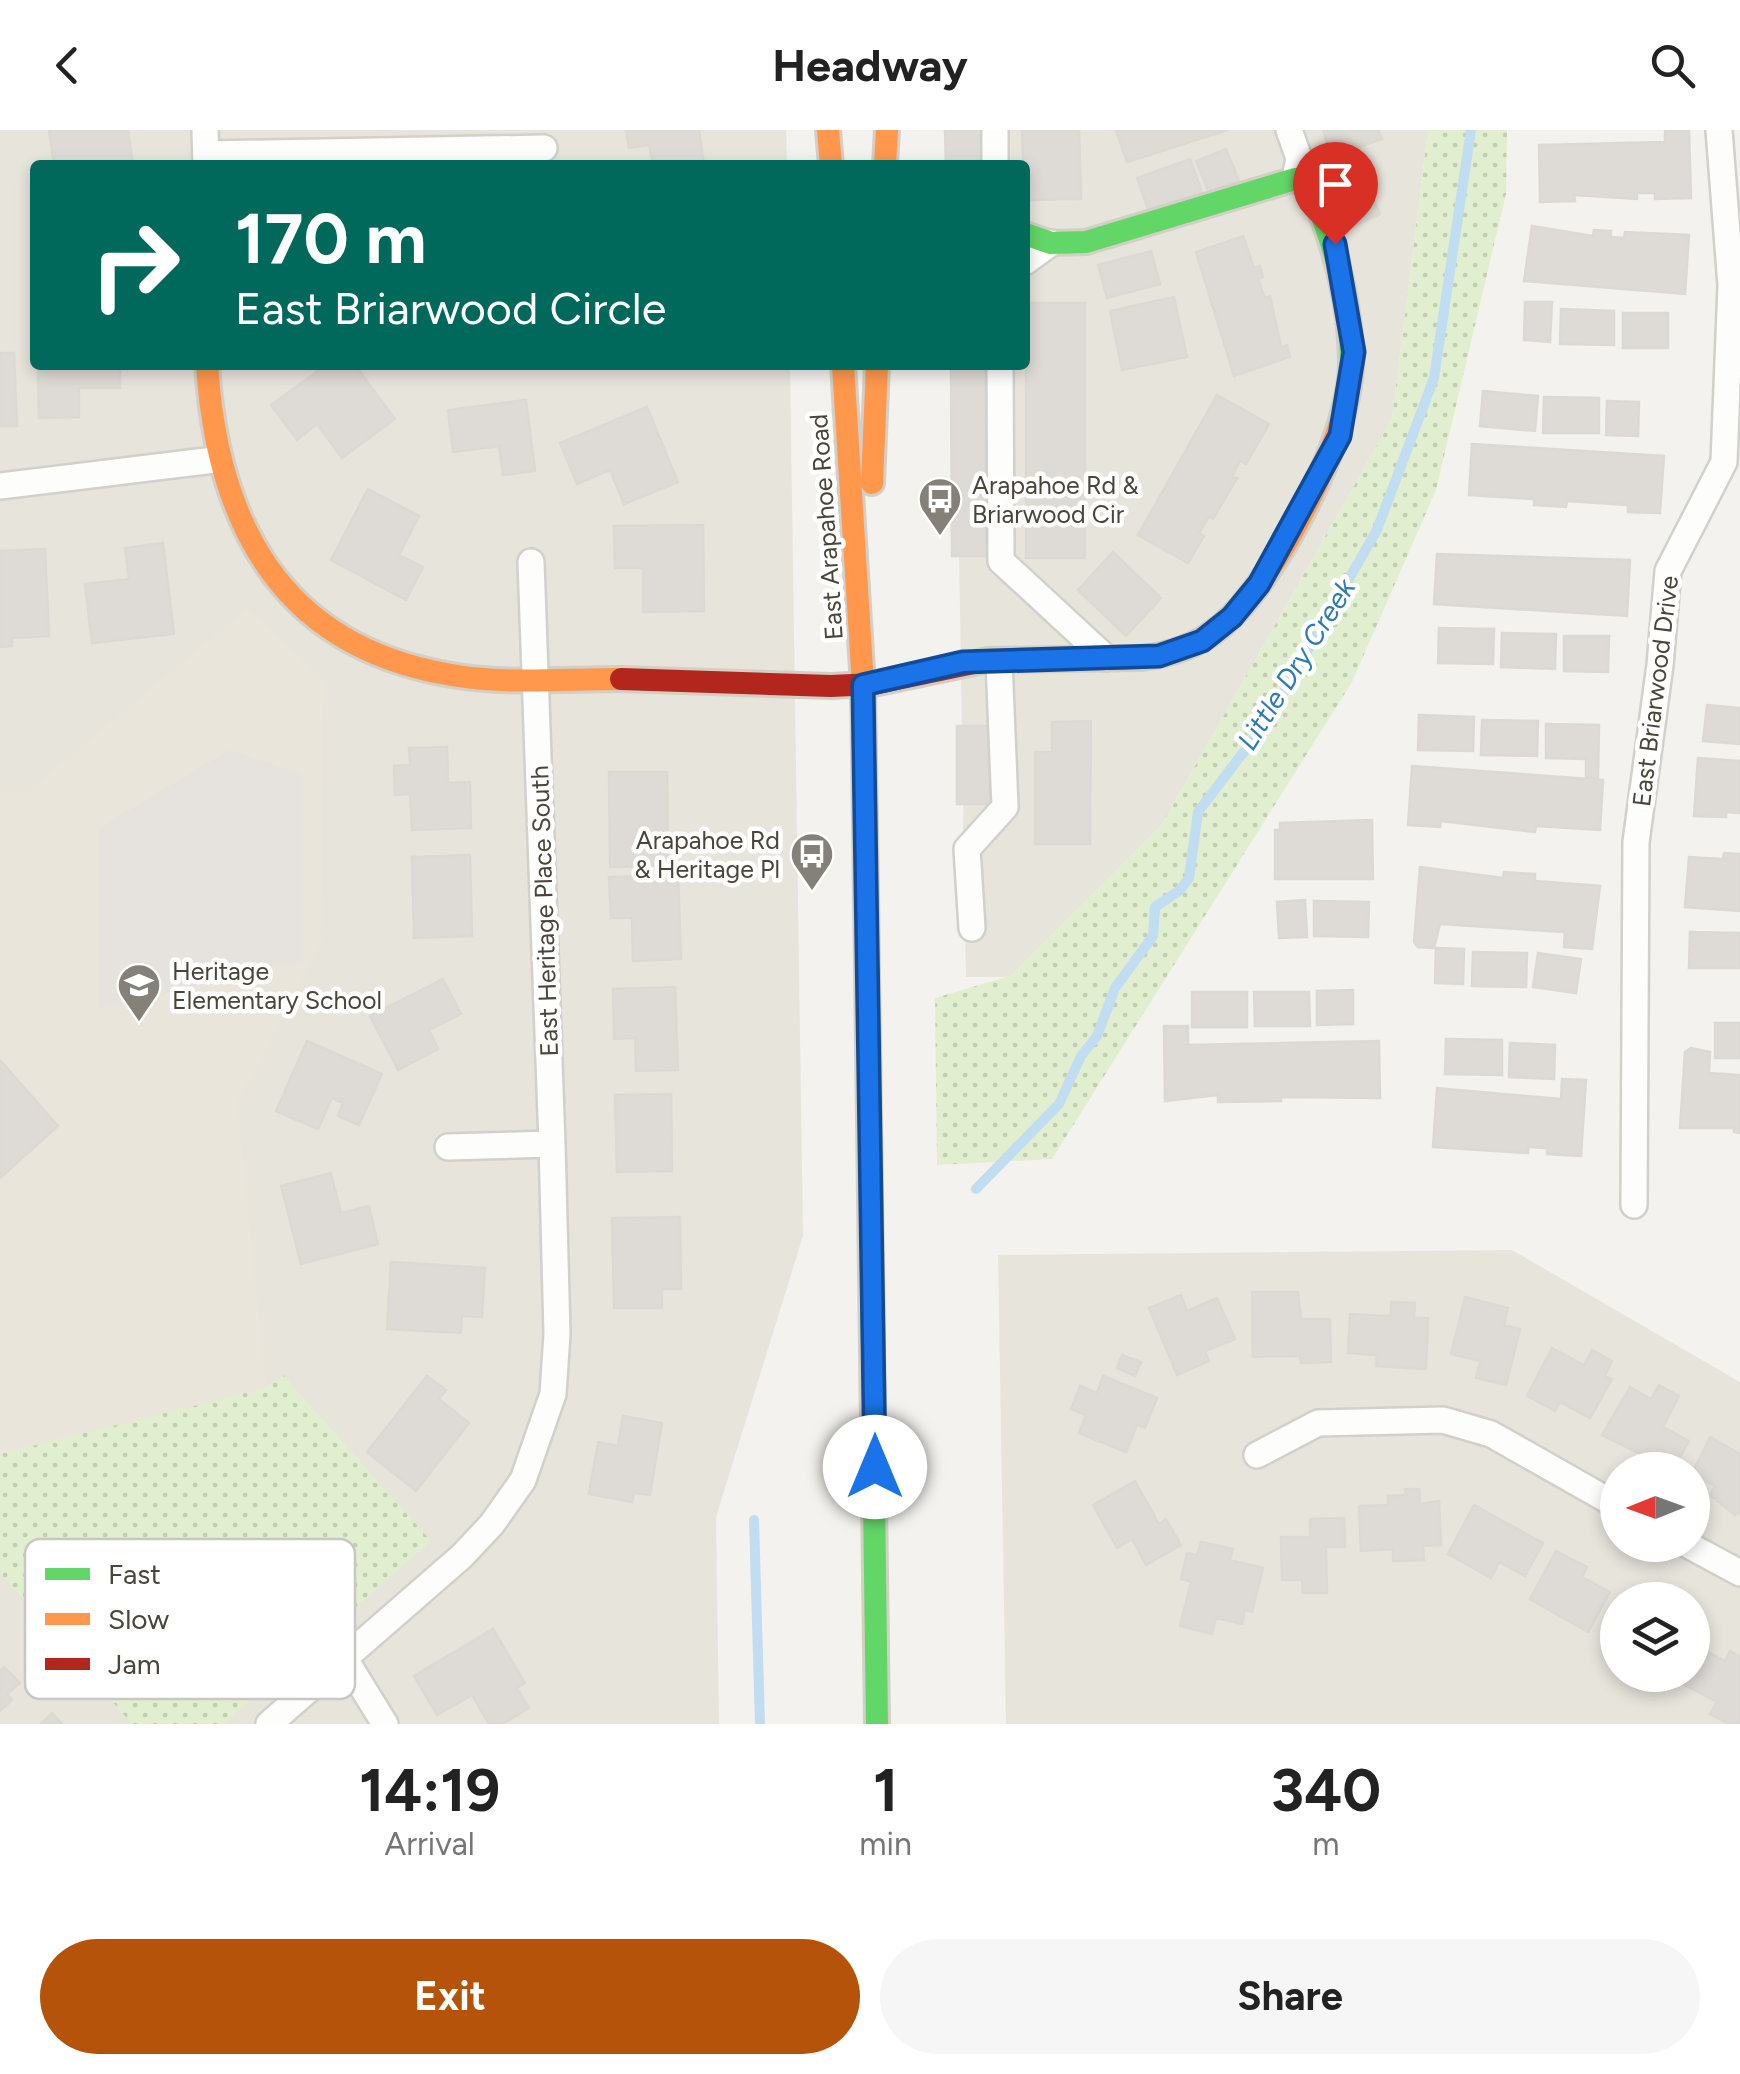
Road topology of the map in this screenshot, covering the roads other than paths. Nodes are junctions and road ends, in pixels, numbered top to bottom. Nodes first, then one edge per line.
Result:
1 (828, 130) edge
2 (887, 130) edge
3 (995, 130) edge
4 (1288, 130) edge
5 (1719, 130) edge
6 (544, 148) dead end
7 (205, 150) edge
8 (831, 160) edge
9 (885, 160) edge
10 (996, 160) edge
11 (1294, 180) junction
12 (1030, 236) edge
13 (1051, 243) junction
14 (1030, 258) edge
15 (206, 370) edge
16 (843, 370) edge
17 (877, 370) edge
18 (1000, 370) edge
19 (214, 460) junction
20 (0, 486) edge
21 (531, 562) dead end
22 (1106, 658) junction
23 (1000, 661) junction
24 (536, 677) junction
25 (863, 685) junction
26 (972, 928) dead end
27 (552, 1144) junction
28 (448, 1147) dead end
29 (1634, 1205) dead end
30 (1257, 1455) dead end
31 (1600, 1496) edge
32 (1710, 1557) edge
33 (1740, 1573) edge
34 (355, 1646) edge
35 (355, 1675) edge
36 (296, 1699) edge
37 (269, 1724) edge
38 (385, 1724) edge
39 (878, 1724) edge

1 - 8 street
2 - 9 street
3 - 10 street
4 - 11 street
5 - 29 street, East Briarwood Drive
6 - 7 street
11 - 13 street
11 - 22 street
12 - 13 street
13 - 14 street
15 - 19 street
16 - 25 street, East Arapahoe Road
17 - 25 street, East Arapahoe Road
18 - 22 street
19 - 20 street
19 - 24 street
21 - 24 street, East Heritage Place South
22 - 23 street
23 - 25 street
23 - 26 street
24 - 25 street
24 - 27 street, East Heritage Place South
25 - 39 street, East Arapahoe Road
27 - 28 street
27 - 34 street, East Heritage Place South
30 - 31 street
32 - 33 street
35 - 38 street
36 - 37 street, East Heritage Place South

